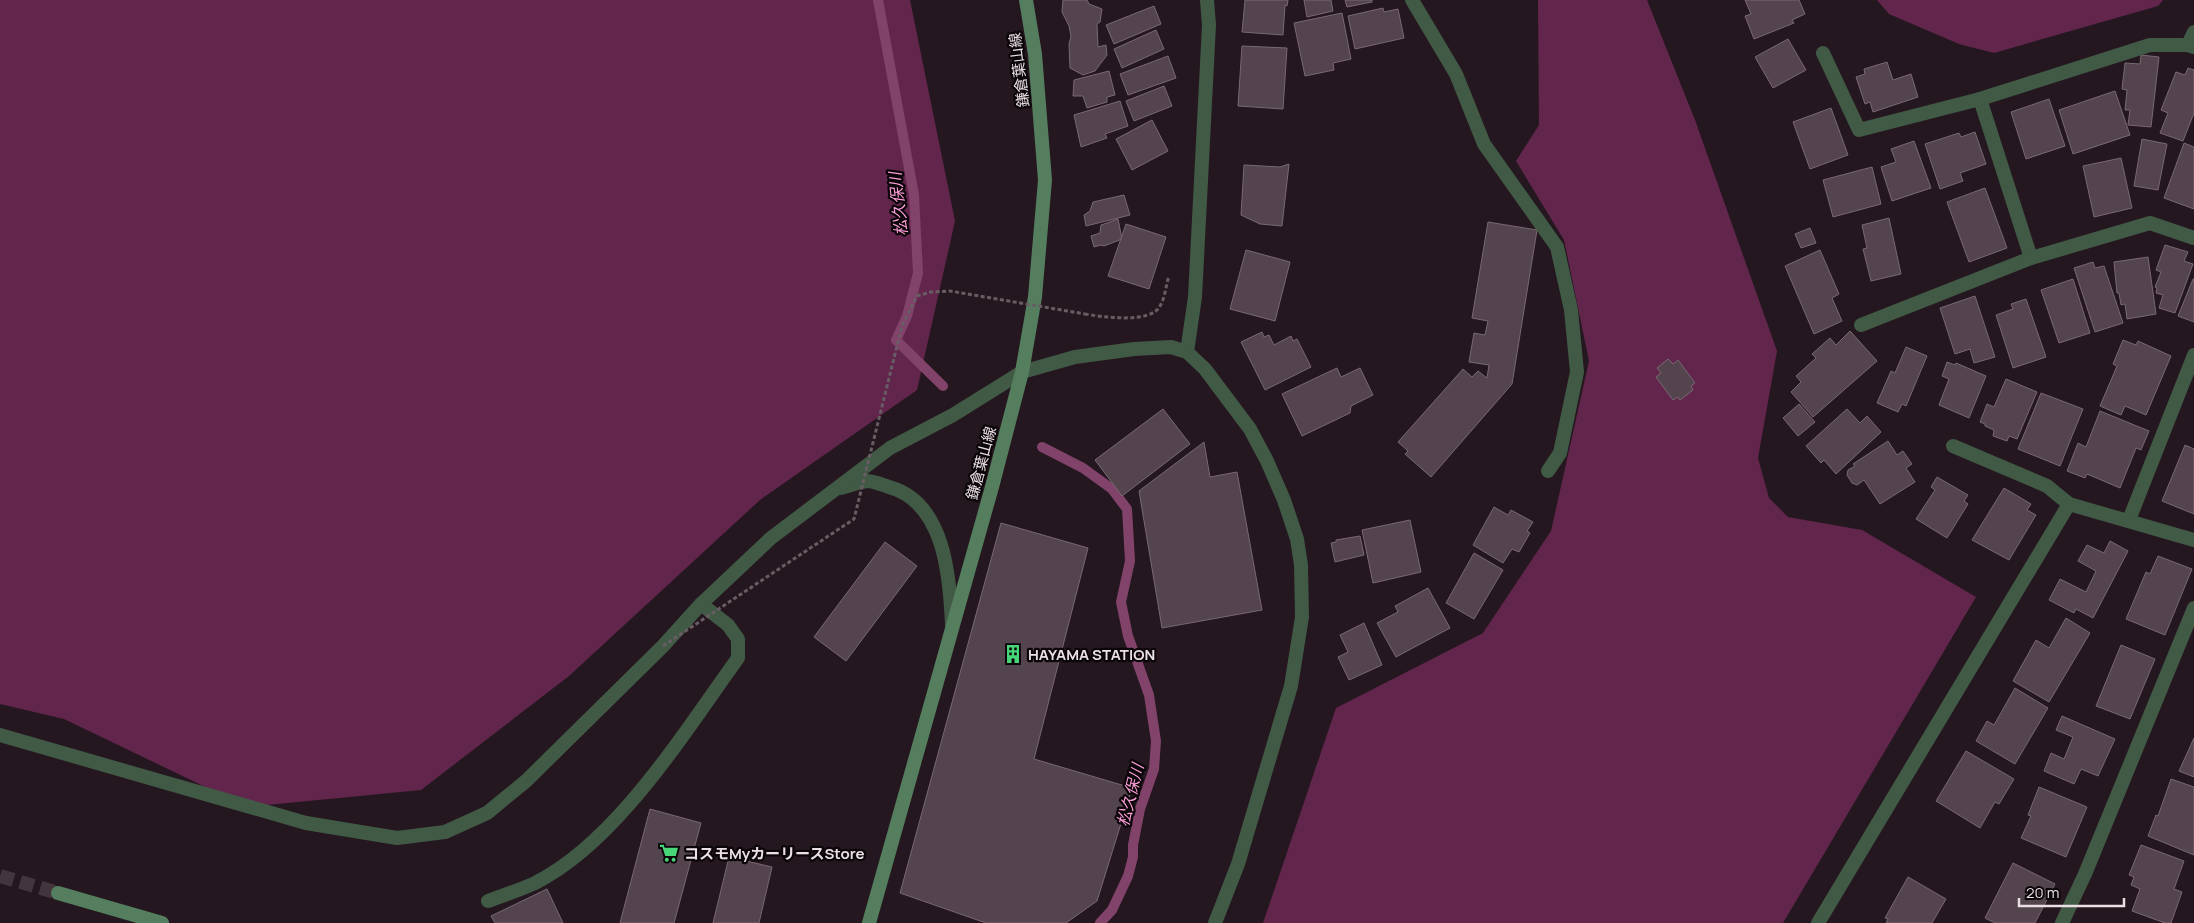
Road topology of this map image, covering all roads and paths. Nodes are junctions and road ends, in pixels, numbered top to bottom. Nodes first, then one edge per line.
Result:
1 (1026, 0) edge
2 (1207, 0) edge
3 (1412, 0) edge
4 (2194, 32) edge
5 (2191, 46) edge
6 (1823, 53) dead end
7 (1980, 99) junction
8 (2194, 238) edge
9 (2031, 258) junction
10 (1170, 271) dead end
11 (1861, 325) dead end
12 (1187, 352) junction
13 (2194, 355) edge
14 (1022, 372) junction
15 (1953, 446) dead end
16 (1548, 471) dead end
17 (832, 490) junction
18 (2069, 504) junction
19 (2129, 520) junction
20 (2194, 540) edge
21 (701, 604) junction
22 (2194, 608) edge
23 (952, 626) junction
24 (663, 646) junction
25 (0, 735) edge
26 (58, 893) tunnel mouth
27 (488, 901) dead end
28 (162, 923) edge
29 (869, 923) edge
30 (1215, 923) edge
31 (1818, 923) edge
32 (2062, 923) edge

1 - 14 main road, 鎌倉葉山線
2 - 12 street
3 - 16 street
4 - 5 street
5 - 7 street
6 - 7 street
7 - 9 street
8 - 9 street
9 - 11 street
10 - 24 path, bridge
12 - 14 street
12 - 30 street
13 - 19 street
14 - 17 street
14 - 23 main road, 鎌倉葉山線
15 - 18 street
17 - 21 street
17 - 23 street
18 - 19 street
18 - 31 street
19 - 20 street
21 - 24 street
21 - 27 street
22 - 32 street
23 - 29 main road, 鎌倉葉山線
24 - 25 street
26 - 28 main road

